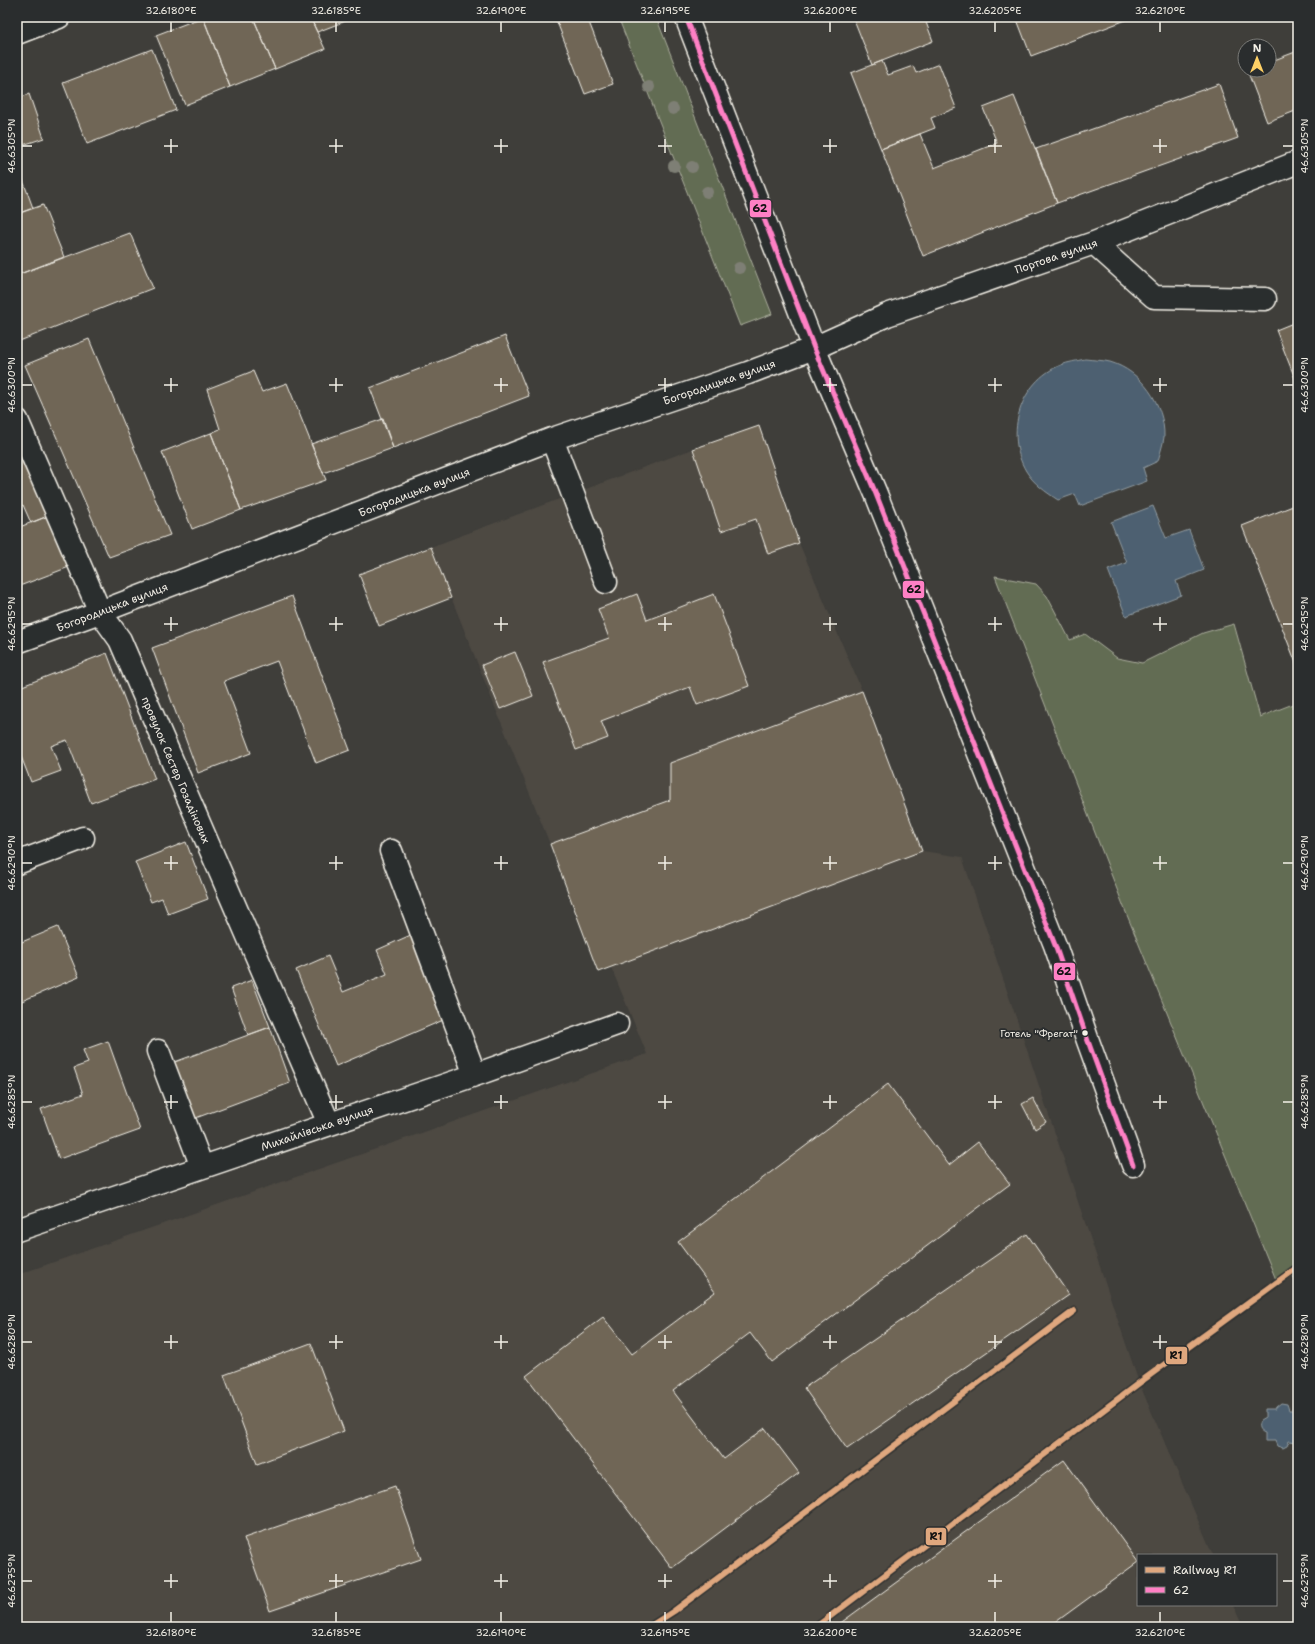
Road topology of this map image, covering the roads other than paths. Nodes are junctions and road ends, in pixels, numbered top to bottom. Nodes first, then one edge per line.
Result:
1 (59, 17) edge
2 (686, 17) edge
3 (17, 33) edge
4 (1298, 162) edge
5 (1094, 243) junction
6 (1265, 299) dead end
7 (814, 348) junction
8 (17, 420) edge
9 (552, 439) junction
10 (606, 582) dead end
11 (100, 612) junction
12 (17, 642) edge
13 (83, 838) dead end
14 (392, 851) dead end
15 (17, 863) edge
16 (617, 1024) dead end
17 (158, 1051) dead end
18 (475, 1075) junction
19 (328, 1124) junction
20 (1133, 1165) dead end
21 (202, 1167) junction
22 (17, 1230) edge

1 - 3 street
2 - 7 street
4 - 5 street, Портова вулиця
5 - 6 street
5 - 7 street, Портова вулиця
7 - 9 street, Богородицька вулиця
7 - 20 street
8 - 11 street, провулок Сестер Гозадінових
9 - 10 street
9 - 11 street, Богородицька вулиця
11 - 12 street, Богородицька вулиця
11 - 19 street, провулок Сестер Гозадінових
13 - 15 street
14 - 18 street
16 - 18 street, Михайлівська вулиця
17 - 21 street
18 - 19 street, Михайлівська вулиця
19 - 21 street, Михайлівська вулиця
21 - 22 street, Михайлівська вулиця

